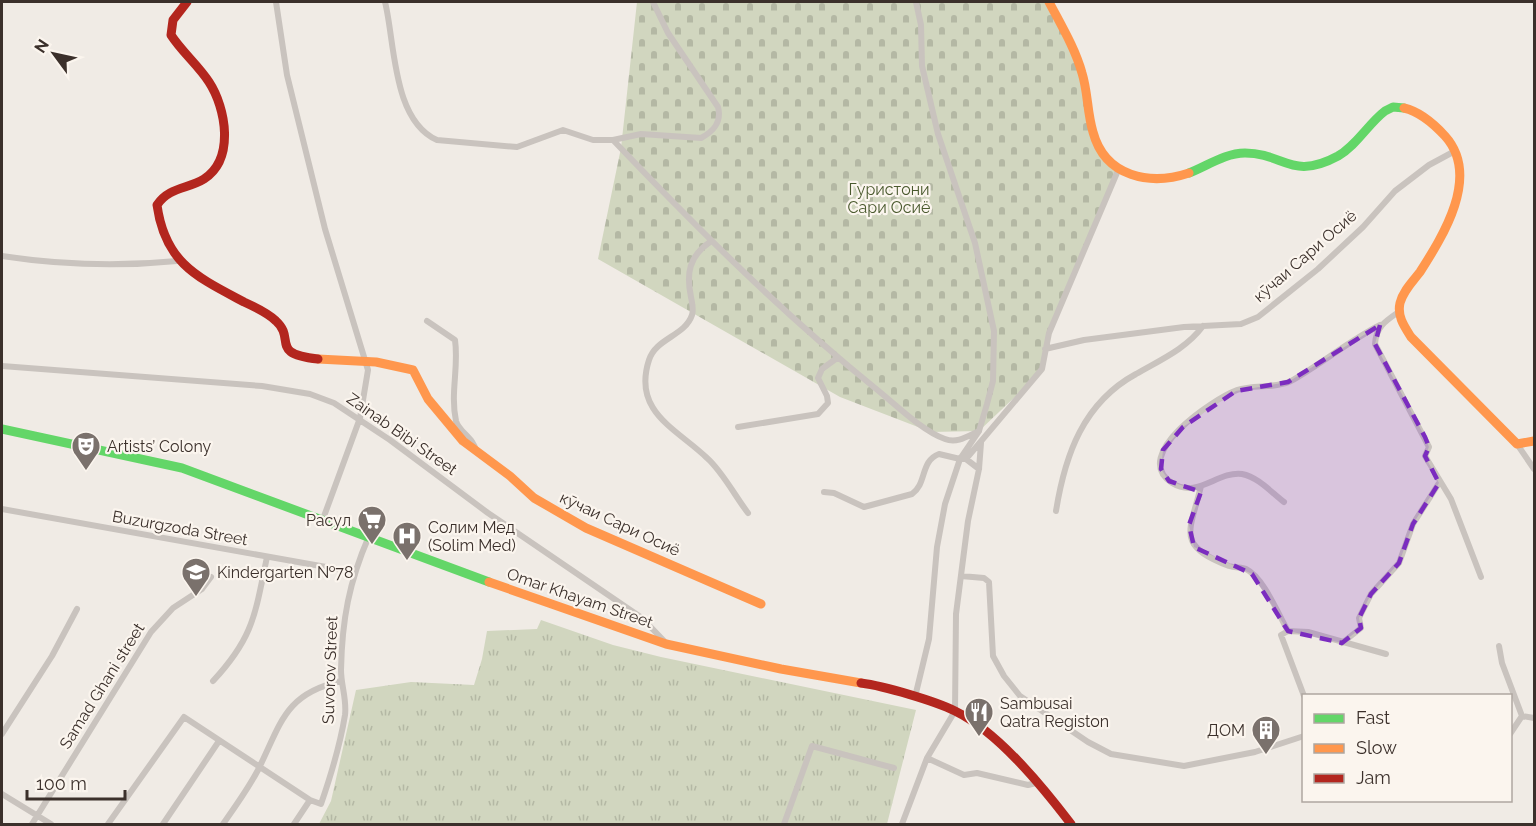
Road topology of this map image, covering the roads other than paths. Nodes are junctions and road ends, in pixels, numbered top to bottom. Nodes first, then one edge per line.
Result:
1 (187, 2) edge
2 (276, 2) edge
3 (385, 2) edge
4 (653, 2) edge
5 (916, 2) edge
6 (1049, 2) edge
7 (613, 140) junction
8 (1455, 151) junction
9 (1119, 168) junction
10 (710, 242) junction
11 (2, 256) edge
12 (177, 261) junction
13 (1400, 310) junction
14 (427, 321) dead end
15 (1380, 325) junction
16 (1203, 326) junction
17 (1045, 349) junction
18 (837, 358) junction
19 (372, 361) junction
20 (2, 366) edge
21 (360, 418) junction
22 (738, 427) dead end
23 (2, 429) edge
24 (979, 431) junction
25 (1534, 441) edge
26 (981, 443) junction
27 (1517, 444) junction
28 (477, 452) junction
29 (963, 459) junction
30 (979, 469) junction
31 (1534, 469) edge
32 (1439, 483) junction
33 (1200, 486) junction
34 (824, 492) dead end
35 (1284, 502) dead end
36 (2, 510) edge
37 (1056, 511) dead end
38 (748, 513) dead end
39 (324, 519) junction
40 (369, 536) junction
41 (267, 557) junction
42 (354, 572) junction
43 (961, 576) junction
44 (211, 577) dead end
45 (1481, 577) dead end
46 (761, 604) dead end
47 (77, 609) dead end
48 (1288, 631) junction
49 (1342, 643) junction
50 (666, 644) junction
51 (1498, 646) dead end
52 (1386, 654) dead end
53 (213, 681) dead end
54 (341, 681) junction
55 (1303, 694) edge
56 (915, 697) junction
57 (955, 711) junction
58 (1522, 716) junction
59 (1534, 718) edge
60 (1512, 731) edge
61 (2, 734) edge
62 (1302, 737) edge
63 (219, 741) junction
64 (927, 759) junction
65 (260, 767) junction
66 (894, 768) dead end
67 (1036, 783) junction
68 (2, 794) edge
69 (310, 800) junction
70 (38, 816) junction
71 (32, 825) edge
72 (51, 825) edge
73 (108, 825) edge
74 (163, 825) edge
75 (222, 825) edge
76 (294, 825) edge
77 (784, 825) edge
78 (903, 825) edge
79 (1071, 825) edge

1 - 12 street
2 - 19 street
3 - 7 street
4 - 7 street
5 - 24 street
6 - 9 street
7 - 10 street
8 - 9 street
8 - 13 street
8 - 16 street, кӯчаи Сари Осиё
9 - 17 street
10 - 18 street
10 - 38 street
11 - 12 street
12 - 19 street, кӯчаи Сари Осиё
13 - 15 street
13 - 27 street
14 - 28 street
15 - 32 street
15 - 33 street
16 - 17 street, кӯчаи Сари Осиё
16 - 37 street
17 - 26 street
18 - 22 street
18 - 24 street
19 - 21 street
19 - 28 street, кӯчаи Сари Осиё
20 - 21 street, Zainab Bibi Street
21 - 39 street
21 - 50 street, Zainab Bibi Street
23 - 39 street, Omar Khayam Street
24 - 29 street
25 - 27 street
26 - 29 street
26 - 30 street
27 - 31 street
28 - 46 street, кӯчаи Сари Осиё
29 - 30 street
29 - 34 street
29 - 56 street
30 - 43 street
32 - 45 street
32 - 49 street
33 - 35 street
33 - 48 street
36 - 41 street, Buzurgzoda Street
39 - 40 street, Omar Khayam Street
40 - 42 street, Suvorov Street
40 - 50 street, Omar Khayam Street
41 - 42 street, Buzurgzoda Street
41 - 53 street
42 - 54 street, Suvorov Street
43 - 57 street
43 - 62 street
44 - 70 street, Samad Ghani street
47 - 61 street
48 - 49 street
48 - 55 street
49 - 52 street
50 - 56 street, Omar Khayam Street
51 - 58 street
54 - 65 street
54 - 69 street, Suvorov Street
56 - 57 street, Omar Khayam Street
57 - 64 street
57 - 67 street, Omar Khayam Street
58 - 59 street
58 - 60 street
63 - 65 street
63 - 73 street
63 - 74 street
64 - 67 street
64 - 78 street
65 - 69 street
65 - 75 street
66 - 77 street
67 - 79 street, Omar Khayam Street
68 - 70 street
69 - 76 street
70 - 71 street, Samad Ghani street
70 - 72 street

